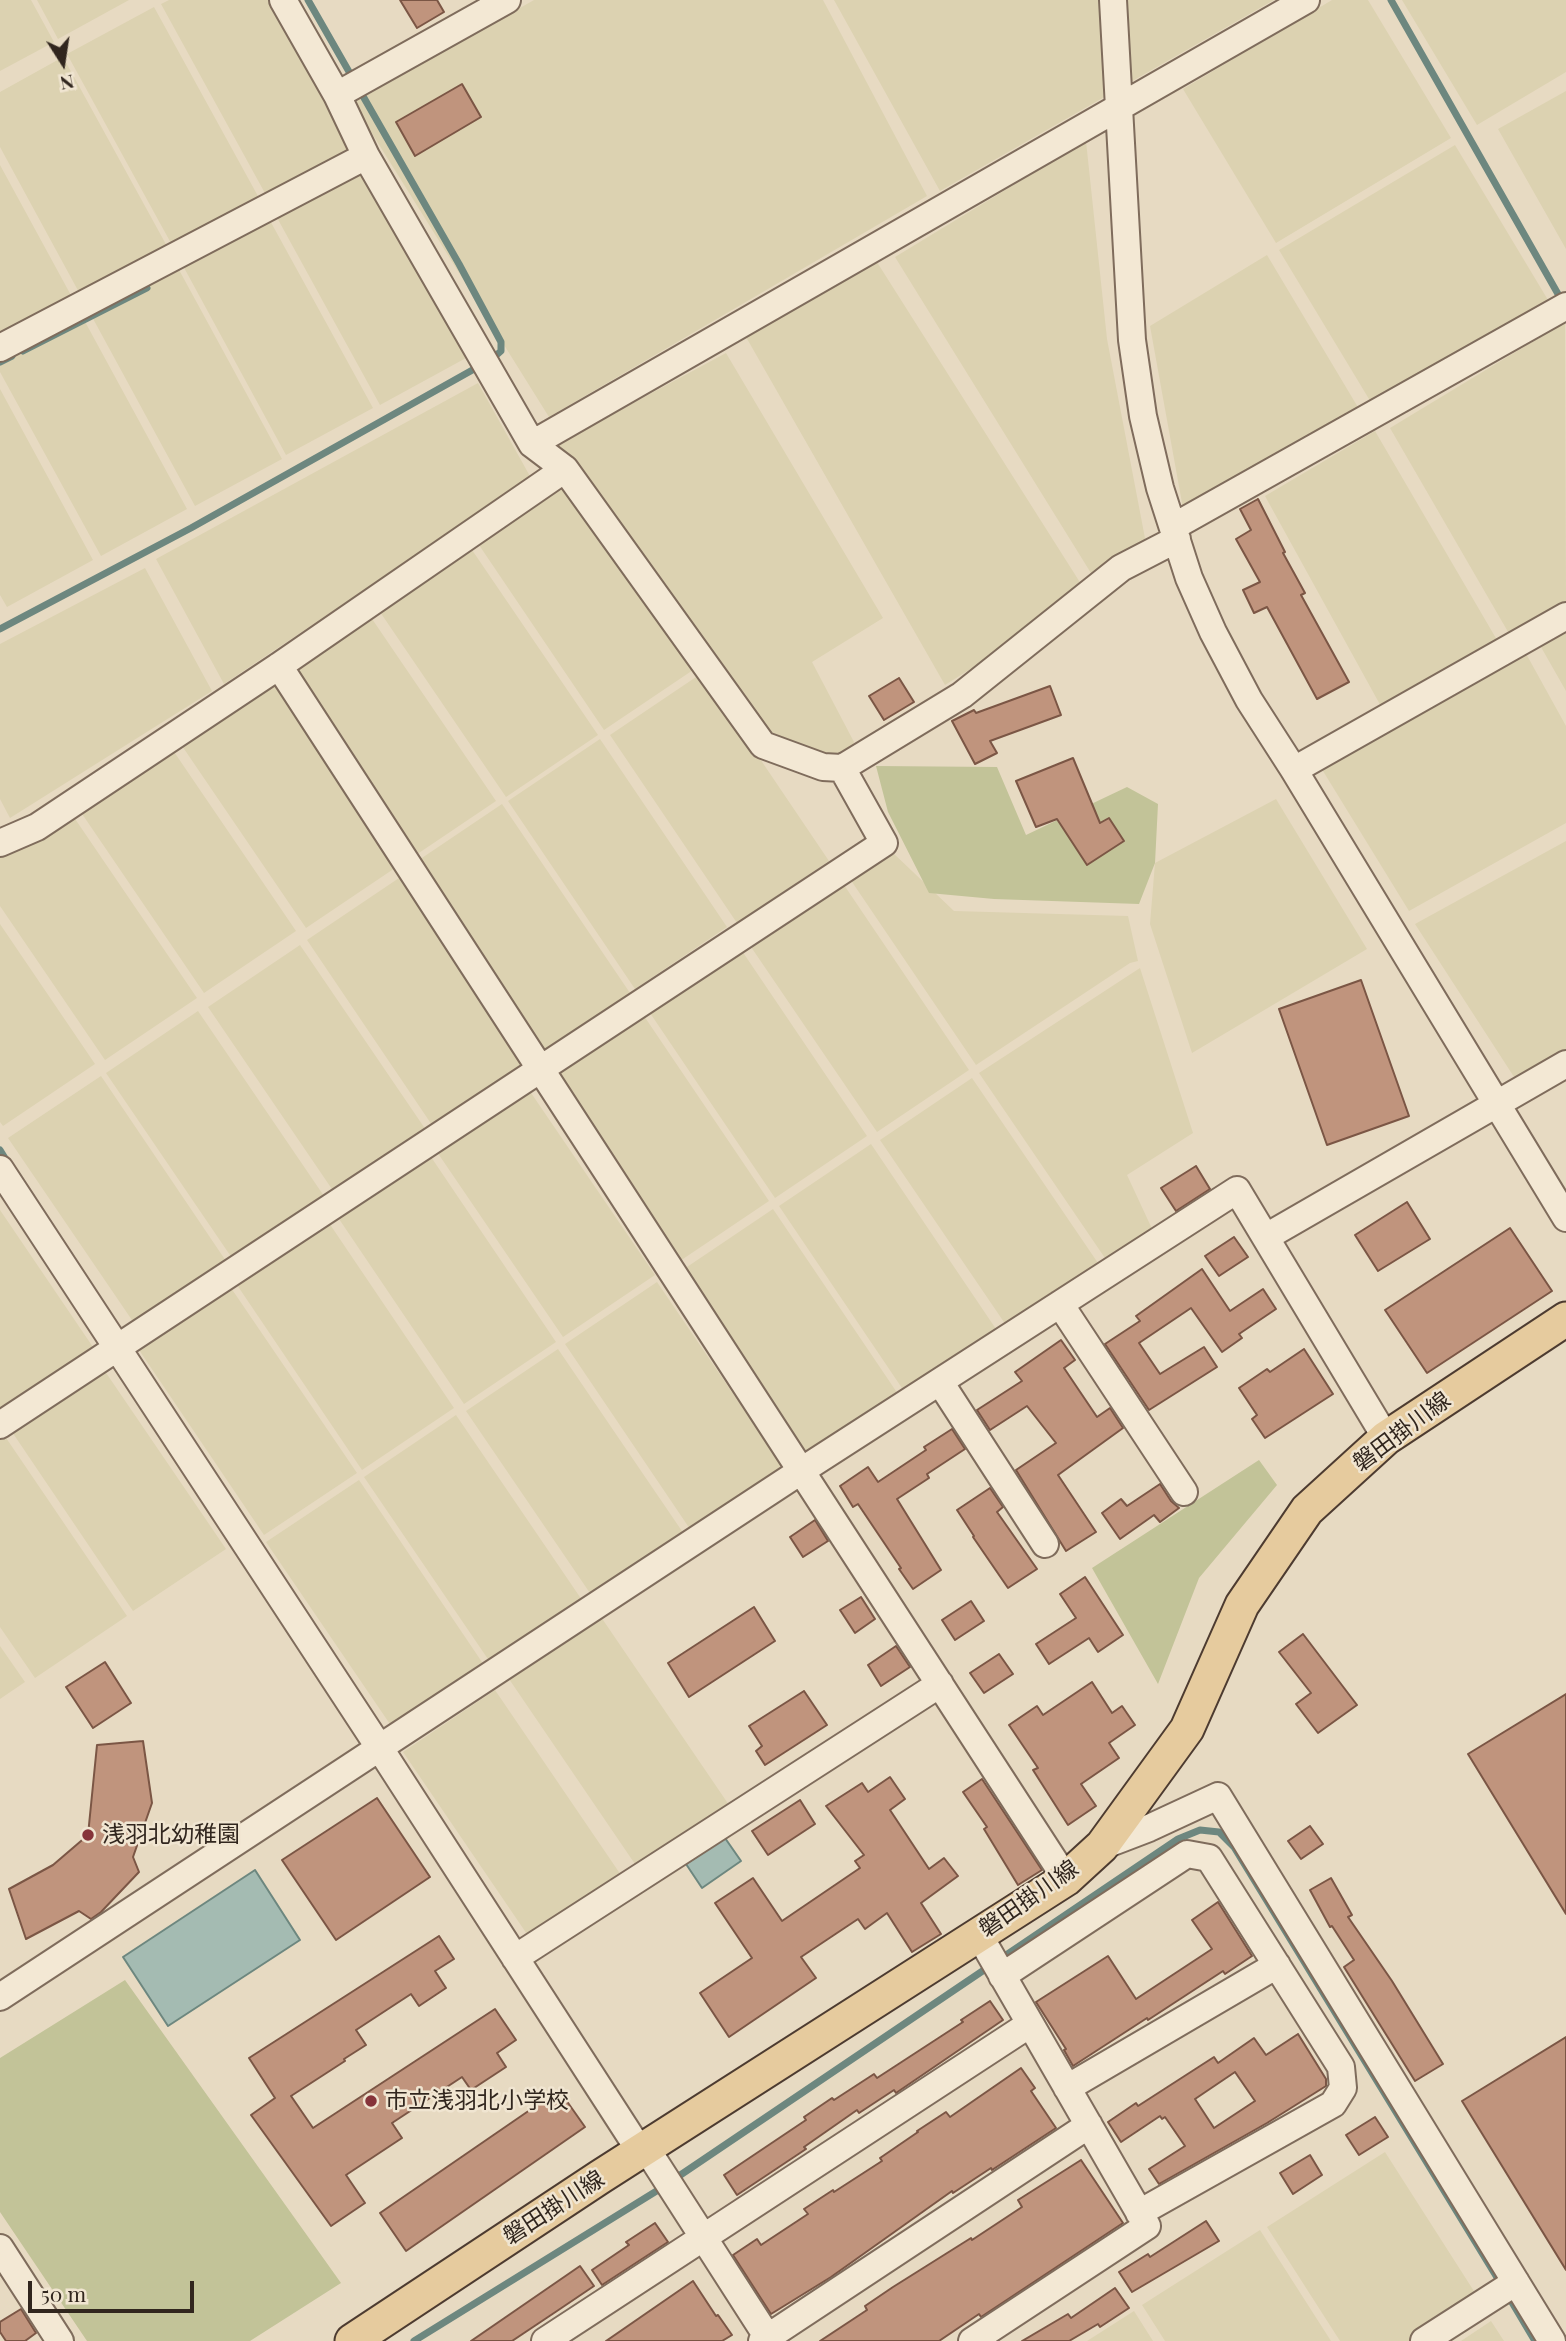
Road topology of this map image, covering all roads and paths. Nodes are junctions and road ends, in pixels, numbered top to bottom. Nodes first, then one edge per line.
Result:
1 (283, 0) edge
2 (507, 0) edge
3 (1113, 0) edge
4 (1306, 0) edge
5 (337, 95) junction
6 (1119, 107) junction
7 (366, 156) junction
8 (1566, 306) edge
9 (0, 348) edge
10 (532, 444) junction
11 (565, 469) junction
12 (1175, 533) junction
13 (1566, 616) edge
14 (279, 666) junction
15 (842, 768) junction
16 (1294, 769) junction
17 (0, 843) edge
18 (1566, 1064) edge
19 (541, 1070) junction
20 (1495, 1103) junction
21 (0, 1169) edge
22 (1566, 1218) edge
23 (1266, 1237) junction
24 (1060, 1304) junction
25 (1566, 1319) edge
26 (116, 1349) junction
27 (940, 1382) junction
28 (0, 1425) edge
29 (1386, 1438) junction
30 (801, 1471) junction
31 (1184, 1492) dead end
32 (1045, 1544) dead end
33 (940, 1684) junction
34 (379, 1747) junction
35 (1102, 1846) junction
36 (1066, 1878) junction
37 (979, 1935) junction
38 (515, 1958) junction
39 (1277, 1965) junction
40 (1002, 1976) junction
41 (0, 1997) edge
42 (1030, 2024) junction
43 (1067, 2088) junction
44 (1089, 2125) junction
45 (643, 2150) junction
46 (1139, 2213) junction
47 (704, 2238) junction
48 (3, 2259) edge
49 (1516, 2282) junction
50 (766, 2340) edge
51 (60, 2341) edge
52 (352, 2341) edge
53 (545, 2341) edge
54 (972, 2341) edge
55 (1424, 2341) edge
56 (1552, 2341) edge

1 - 5 street
2 - 5 street
3 - 6 street
4 - 6 street
5 - 7 street
6 - 10 street
6 - 12 street
7 - 9 street
7 - 10 street
8 - 12 street
10 - 11 street
11 - 14 street
11 - 15 street
12 - 15 street
12 - 16 street
13 - 16 street
14 - 17 street
14 - 19 street
15 - 19 street
16 - 20 street
18 - 20 street
19 - 26 street
19 - 30 street
20 - 22 street
20 - 23 street
21 - 26 street
23 - 24 street
23 - 29 street
24 - 27 street
24 - 31 street
25 - 29 main road, 磐田掛川線
26 - 28 street
26 - 34 street
27 - 30 street
27 - 32 street
29 - 35 main road, 磐田掛川線
30 - 33 street
30 - 34 street
33 - 36 street
33 - 38 street
34 - 38 street
34 - 41 street
35 - 36 main road, 磐田掛川線
35 - 49 street
36 - 37 main road, 磐田掛川線
37 - 40 street
37 - 45 main road, 磐田掛川線
38 - 45 street
39 - 40 street
39 - 43 street
39 - 46 street
40 - 42 street
42 - 43 street
42 - 47 street
43 - 44 street
44 - 46 street
44 - 50 street
45 - 47 street
45 - 52 main road, 磐田掛川線
46 - 54 street
47 - 50 street
47 - 53 street
48 - 51 street
49 - 55 street
49 - 56 street

